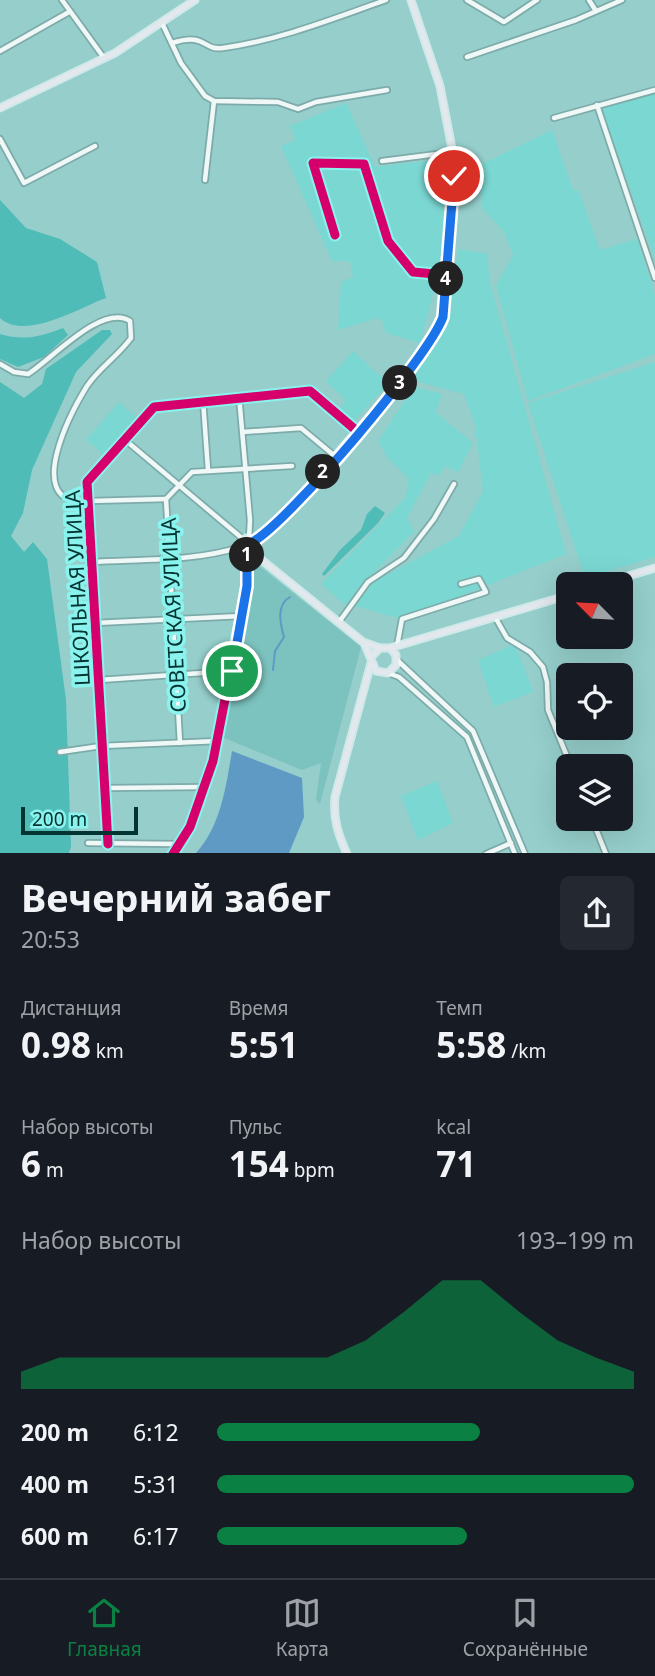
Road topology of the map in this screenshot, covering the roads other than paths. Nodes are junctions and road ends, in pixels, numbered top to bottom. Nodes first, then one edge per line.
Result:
1 (62, 0) edge
2 (195, 0) edge
3 (386, 0) edge
4 (411, 0) edge
5 (467, 0) edge
6 (537, 0) edge
7 (589, 0) edge
8 (622, 0) edge
9 (596, 11) junction
10 (69, 12) junction
11 (162, 23) junction
12 (172, 43) junction
13 (0, 51) edge
14 (467, 57) dead end
15 (104, 58) junction
16 (387, 90) dead end
17 (655, 90) edge
18 (214, 101) junction
19 (597, 105) junction
20 (0, 108) edge
21 (554, 118) dead end
22 (0, 139) edge
23 (95, 146) dead end
24 (453, 152) junction
25 (382, 161) dead end
26 (205, 180) dead end
27 (335, 235) dead end
28 (446, 275) junction
29 (655, 278) edge
30 (0, 364) edge
31 (239, 397) junction
32 (203, 400) junction
33 (243, 432) junction
34 (358, 432) junction
35 (124, 439) junction
36 (336, 457) junction
37 (292, 466) dead end
38 (208, 470) junction
39 (246, 471) junction
40 (454, 484) dead end
41 (178, 486) junction
42 (166, 499) junction
43 (81, 502) dead end
44 (89, 502) junction
45 (249, 539) junction
46 (240, 547) junction
47 (250, 552) junction
48 (170, 558) junction
49 (91, 562) junction
50 (654, 570) edge
51 (634, 575) edge
52 (461, 584) dead end
53 (556, 598) edge
54 (242, 616) junction
55 (495, 617) junction
56 (173, 620) junction
57 (338, 622) junction
58 (95, 623) junction
59 (416, 639) junction
60 (363, 642) junction
61 (397, 646) junction
62 (380, 648) junction
63 (390, 648) junction
64 (396, 658) junction
65 (371, 660) junction
66 (232, 671) junction
67 (386, 673) junction
68 (176, 677) junction
69 (99, 680) junction
70 (365, 683) junction
71 (218, 741) junction
72 (180, 743) junction
73 (102, 746) junction
74 (60, 752) dead end
75 (566, 754) edge
76 (205, 787) junction
77 (104, 788) junction
78 (597, 831) edge
79 (88, 843) dead end
80 (511, 843) junction
81 (108, 844) junction
82 (178, 844) junction
83 (173, 853) edge
84 (347, 853) edge
85 (486, 853) edge
86 (515, 853) edge
87 (525, 853) edge
88 (606, 853) edge

1 - 10 street
2 - 11 main road
3 - 12 street
4 - 24 main road
5 - 6 street
7 - 9 street
8 - 9 street
9 - 14 street
10 - 13 street
10 - 15 street
11 - 12 street
11 - 15 main road
12 - 18 street
15 - 20 main road
16 - 18 street
17 - 19 street
18 - 26 street
19 - 21 street
19 - 29 street
22 - 23 street
24 - 25 street
24 - 28 main road
27 - 28 street
28 - 34 main road
30 - 43 street
31 - 32 street, ШКОЛЬНАЯ УЛИЦА
31 - 33 street
31 - 34 street, ШКОЛЬНАЯ УЛИЦА
32 - 35 street, ШКОЛЬНАЯ УЛИЦА
32 - 38 street
33 - 36 street
33 - 39 street
34 - 36 main road
35 - 41 street
35 - 44 street, ШКОЛЬНАЯ УЛИЦА
36 - 45 main road
37 - 39 street, СОВЕТСКАЯ УЛИЦА
38 - 39 street, СОВЕТСКАЯ УЛИЦА
38 - 41 street, СОВЕТСКАЯ УЛИЦА
39 - 45 street
40 - 57 street
41 - 42 street, СОВЕТСКАЯ УЛИЦА
41 - 45 street
42 - 44 street
42 - 48 street, СОВЕТСКАЯ УЛИЦА
44 - 49 street, ШКОЛЬНАЯ УЛИЦА
45 - 46 main road
45 - 47 main road
46 - 47 main road
46 - 48 street
47 - 54 street
47 - 57 main road
48 - 49 street
48 - 56 street, СОВЕТСКАЯ УЛИЦА
49 - 58 street, ШКОЛЬНАЯ УЛИЦА
50 - 51 main road
52 - 61 street
53 - 55 main road
54 - 56 street
54 - 66 street
55 - 59 main road
55 - 75 street
56 - 58 street
56 - 68 street, СОВЕТСКАЯ УЛИЦА
57 - 60 main road
58 - 69 street, ШКОЛЬНАЯ УЛИЦА
59 - 61 main road
59 - 64 main road
60 - 62 main road
60 - 65 main road
61 - 63 main road
62 - 63 main road
62 - 65 main road
63 - 64 main road
64 - 67 main road
64 - 87 street
65 - 67 main road
65 - 70 main road
66 - 68 street
66 - 71 street
67 - 70 main road
67 - 80 street
68 - 69 street
68 - 72 street, СОВЕТСКАЯ УЛИЦА
69 - 73 street, ШКОЛЬНАЯ УЛИЦА
70 - 84 main road
71 - 72 street
71 - 76 street
72 - 73 street
73 - 74 street
73 - 77 street, ШКОЛЬНАЯ УЛИЦА
76 - 77 street
76 - 82 street
77 - 81 street, ШКОЛЬНАЯ УЛИЦА
78 - 88 street
79 - 81 street
80 - 85 street
80 - 86 street
81 - 82 street
82 - 83 street

